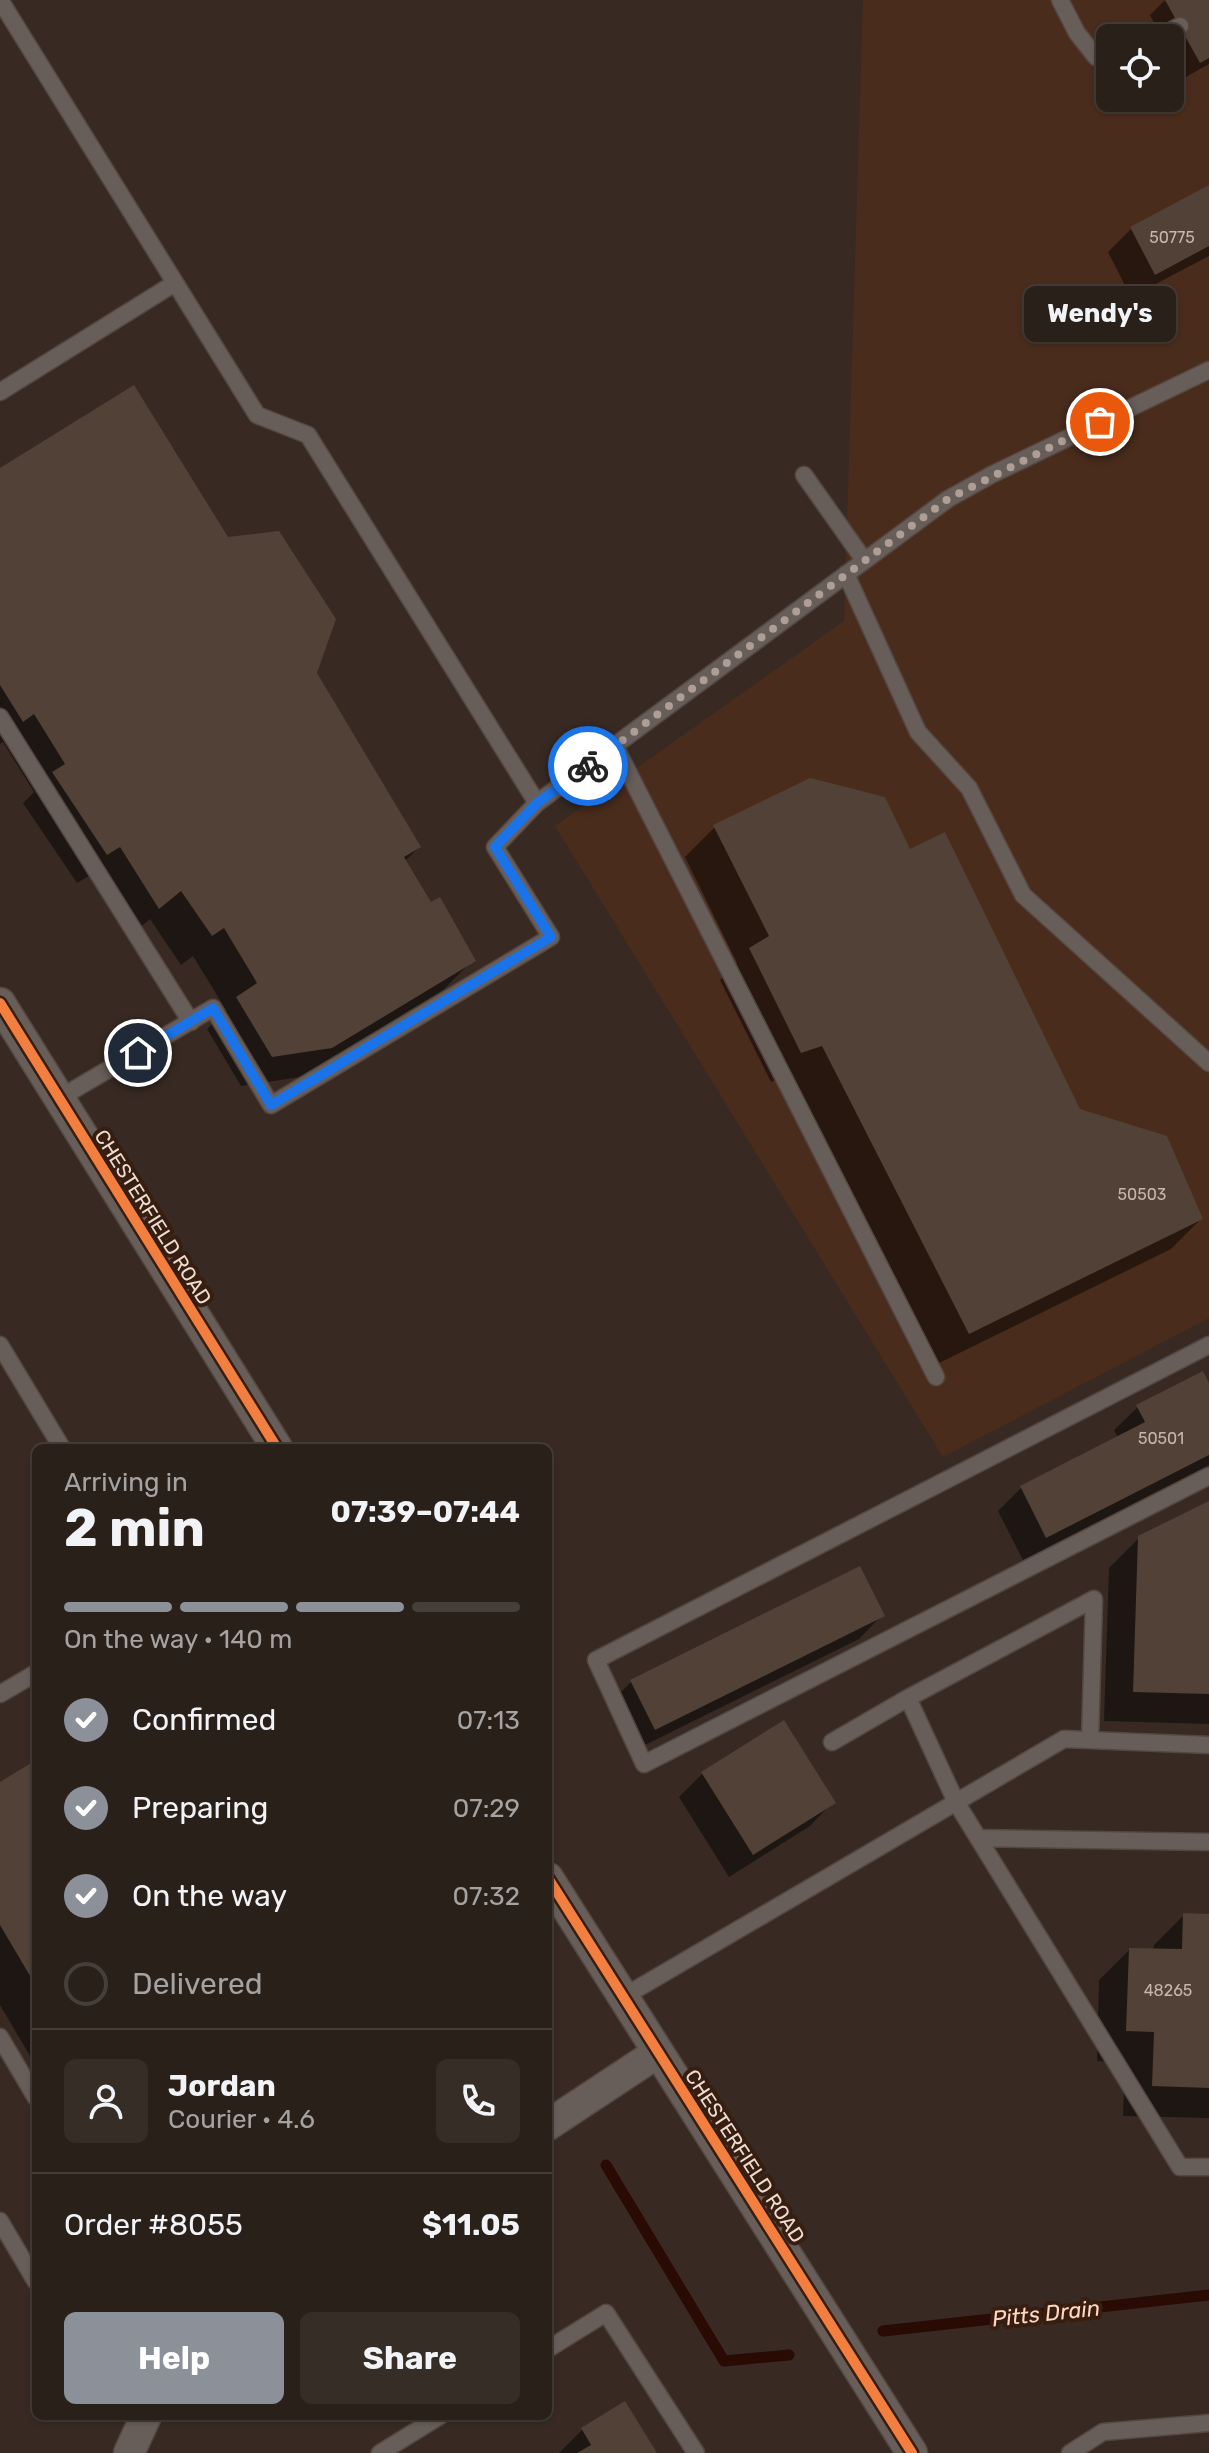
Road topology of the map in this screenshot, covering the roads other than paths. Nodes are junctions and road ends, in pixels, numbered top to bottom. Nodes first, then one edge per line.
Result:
1 (0, 0) edge
2 (1060, 0) edge
3 (1096, 57) edge
4 (175, 283) junction
5 (1209, 370) edge
6 (0, 392) edge
7 (804, 475) dead end
8 (864, 560) junction
9 (846, 574) junction
10 (0, 717) edge
11 (615, 746) junction
12 (537, 803) junction
13 (0, 1003) edge
14 (191, 1022) junction
15 (1209, 1063) edge
16 (58, 1099) junction
17 (0, 1345) edge
18 (1209, 1345) edge
19 (936, 1377) dead end
20 (60, 1444) edge
21 (274, 1444) edge
22 (1209, 1476) edge
23 (32, 1675) edge
24 (0, 1694) edge
25 (908, 1698) junction
26 (1090, 1740) junction
27 (832, 1742) dead end
28 (1209, 1745) edge
29 (956, 1802) junction
30 (978, 1838) junction
31 (1209, 1842) edge
32 (552, 1884) edge
33 (623, 1997) junction
34 (0, 2037) edge
35 (657, 2053) junction
36 (32, 2091) edge
37 (552, 2122) edge
38 (1209, 2167) edge
39 (0, 2221) edge
40 (32, 2275) edge
41 (552, 2347) edge
42 (144, 2420) edge
43 (434, 2420) edge
44 (1209, 2423) edge
45 (129, 2453) edge
46 (380, 2453) edge
47 (696, 2453) edge
48 (912, 2453) edge
49 (1070, 2453) edge

1 - 4 lane
2 - 3 lane
4 - 6 lane
4 - 12 lane
5 - 8 lane
7 - 8 lane
8 - 9 lane
9 - 11 lane
9 - 15 lane
10 - 14 lane
11 - 12 lane
11 - 19 lane
12 - 14 lane
13 - 16 street, CHESTERFIELD ROAD
14 - 16 lane
16 - 21 street, CHESTERFIELD ROAD
17 - 20 lane
18 - 22 lane
23 - 24 lane
25 - 26 lane
25 - 27 lane
25 - 29 lane
26 - 28 lane
26 - 29 lane
29 - 30 lane
29 - 33 lane
30 - 31 lane
30 - 38 lane
32 - 33 street, CHESTERFIELD ROAD
33 - 35 street, CHESTERFIELD ROAD
34 - 36 lane
35 - 37 street
35 - 48 street, CHESTERFIELD ROAD
39 - 40 lane
41 - 47 lane
42 - 45 street
43 - 46 lane
44 - 49 lane

